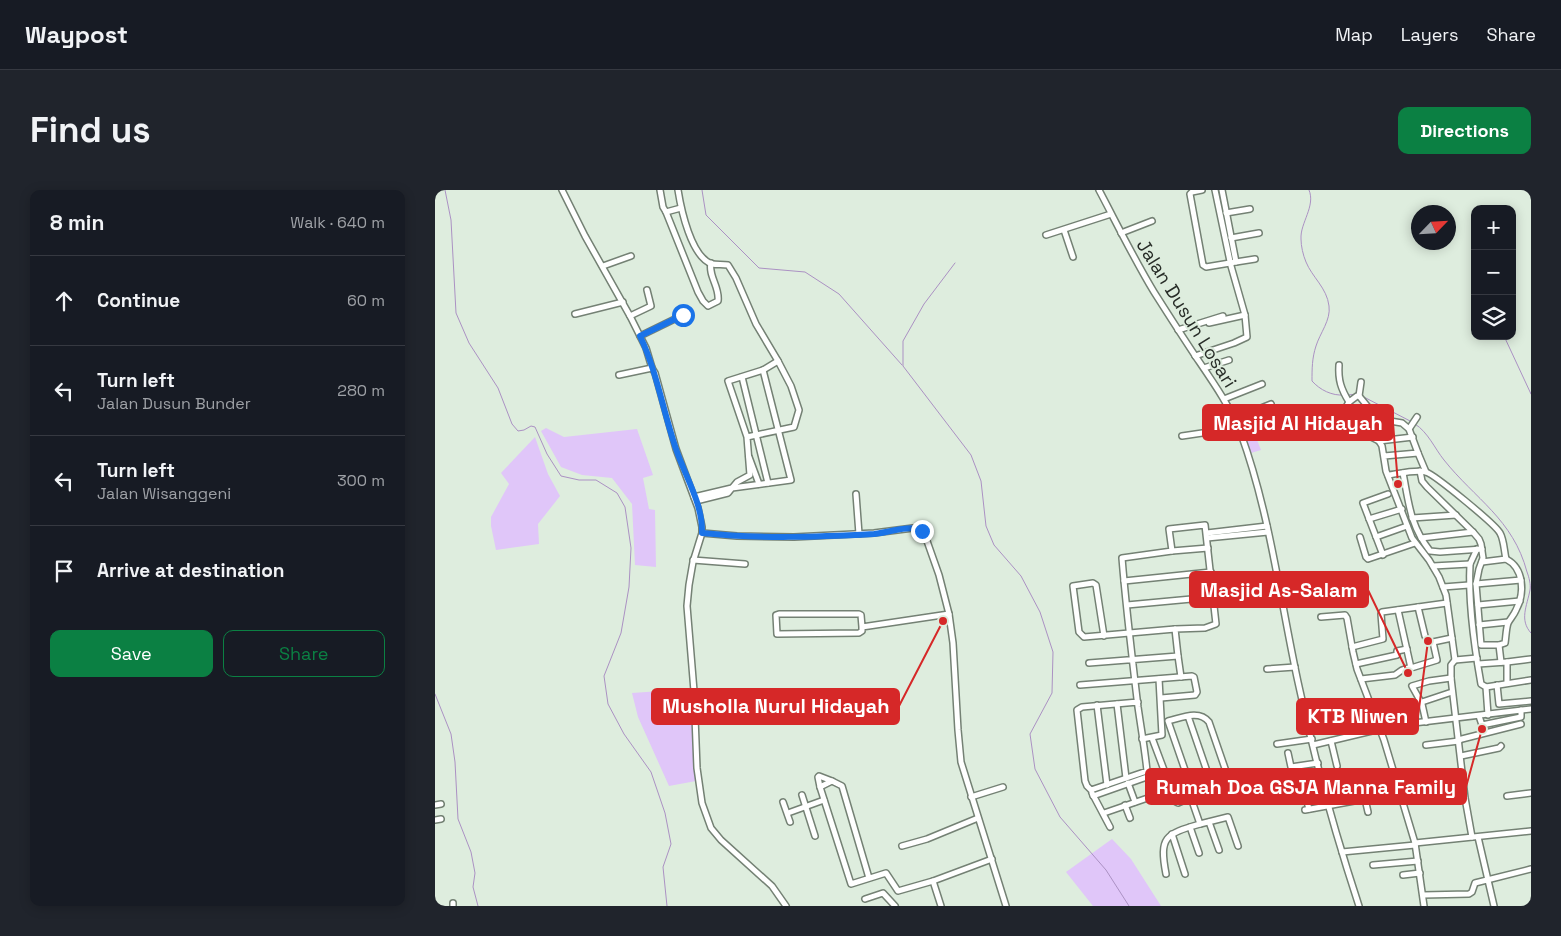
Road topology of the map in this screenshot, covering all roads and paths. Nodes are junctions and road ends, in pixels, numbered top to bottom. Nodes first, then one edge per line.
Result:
1 (562, 190) edge
2 (660, 190) edge
3 (678, 190) edge
4 (1099, 190) edge
5 (1202, 190) edge
6 (1215, 190) edge
7 (1222, 190) edge
8 (681, 208) junction
9 (1250, 208) dead end
10 (666, 212) junction
11 (1226, 213) junction
12 (1111, 214) junction
13 (1152, 221) dead end
14 (1064, 230) junction
15 (1121, 233) junction
16 (1259, 233) dead end
17 (1046, 235) dead end
18 (1231, 238) junction
19 (631, 256) dead end
20 (1073, 257) dead end
21 (1255, 259) dead end
22 (1233, 262) junction
23 (711, 263) junction
24 (603, 266) junction
25 (647, 290) dead end
26 (623, 302) junction
27 (575, 314) dead end
28 (683, 315) dead end
29 (1245, 315) junction
30 (630, 316) junction
31 (1223, 316) dead end
32 (1209, 323) dead end
33 (1178, 330) junction
34 (640, 336) junction
35 (1195, 356) junction
36 (1229, 360) dead end
37 (778, 361) junction
38 (1339, 365) dead end
39 (652, 368) junction
40 (1204, 368) junction
41 (763, 370) junction
42 (619, 375) dead end
43 (743, 377) junction
44 (1361, 382) dead end
45 (1262, 384) dead end
46 (1359, 394) junction
47 (1224, 399) junction
48 (1349, 402) junction
49 (1271, 404) dead end
50 (1416, 418) dead end
51 (1235, 421) junction
52 (1410, 427) junction
53 (779, 430) junction
54 (757, 436) junction
55 (1182, 436) dead end
56 (1413, 437) junction
57 (747, 438) junction
58 (1379, 440) junction
59 (747, 452) junction
60 (1418, 453) junction
61 (1384, 456) junction
62 (754, 468) junction
63 (1419, 471) junction
64 (1426, 472) junction
65 (1403, 473) junction
66 (750, 475) junction
67 (1388, 475) junction
68 (769, 483) junction
69 (759, 484) junction
70 (732, 488) junction
71 (856, 494) dead end
72 (1388, 494) dead end
73 (695, 499) junction
74 (1401, 509) junction
75 (1457, 515) junction
76 (1412, 518) junction
77 (1369, 519) junction
78 (1407, 526) junction
79 (1268, 529) junction
80 (1473, 532) junction
81 (702, 533) junction
82 (859, 534) junction
83 (1207, 535) junction
84 (1359, 537) dead end
85 (1376, 537) junction
86 (1421, 538) junction
87 (1415, 543) junction
88 (1208, 548) junction
89 (1479, 549) junction
90 (1172, 552) junction
91 (1383, 555) junction
92 (1506, 559) junction
93 (693, 560) junction
94 (1482, 562) junction
95 (745, 564) dead end
96 (1471, 564) junction
97 (1433, 566) junction
98 (1211, 572) junction
99 (1521, 580) junction
100 (1124, 581) junction
101 (1469, 584) junction
102 (1476, 584) junction
103 (1443, 587) junction
104 (1213, 597) junction
105 (1520, 602) junction
106 (1447, 603) junction
107 (1477, 604) junction
108 (1127, 605) junction
109 (1418, 607) junction
110 (1397, 610) junction
111 (949, 614) junction
112 (1321, 617) dead end
113 (1508, 622) junction
114 (1479, 625) junction
115 (862, 627) junction
116 (1175, 629) junction
117 (1130, 635) junction
118 (1104, 636) junction
119 (1425, 636) dead end
120 (1452, 638) junction
121 (1499, 645) junction
122 (1352, 647) junction
123 (1407, 649) junction
124 (1178, 656) junction
125 (1133, 659) junction
126 (1531, 659) edge
127 (1455, 660) junction
128 (1477, 661) junction
129 (1504, 662) junction
130 (1089, 663) dead end
131 (1356, 664) junction
132 (1295, 667) junction
133 (1411, 667) junction
134 (1267, 669) dead end
135 (1181, 677) junction
136 (1451, 678) junction
137 (1159, 679) junction
138 (1361, 679) junction
139 (1135, 680) junction
140 (1531, 680) edge
141 (1507, 683) junction
142 (1079, 685) dead end
143 (1497, 685) junction
144 (1486, 687) junction
145 (1453, 692) junction
146 (1161, 698) junction
147 (1531, 701) edge
148 (1138, 702) junction
149 (1421, 702) junction
150 (1117, 704) junction
151 (1097, 705) junction
152 (1531, 709) edge
153 (1521, 710) junction
154 (1488, 715) junction
155 (1188, 716) junction
156 (1479, 716) junction
157 (1456, 719) junction
158 (1165, 721) junction
159 (1426, 722) junction
160 (1521, 724) dead end
161 (1379, 729) junction
162 (1171, 733) junction
163 (1163, 735) junction
164 (1152, 738) junction
165 (1142, 739) junction
166 (1331, 740) junction
167 (1459, 741) junction
168 (1312, 742) junction
169 (1277, 744) dead end
170 (1426, 745) dead end
171 (1501, 746) dead end
172 (1288, 753) dead end
173 (1461, 756) junction
174 (1318, 763) junction
175 (1337, 766) dead end
176 (1164, 771) junction
177 (1127, 781) junction
178 (832, 782) junction
179 (1107, 785) junction
180 (1003, 786) dead end
181 (821, 787) junction
182 (1171, 790) junction
183 (1304, 791) dead end
184 (1092, 793) junction
185 (1531, 793) edge
186 (801, 795) dead end
187 (1507, 796) dead end
188 (971, 797) junction
189 (1191, 798) junction
190 (1374, 798) dead end
191 (1365, 799) junction
192 (825, 800) junction
193 (783, 802) dead end
194 (1135, 802) junction
195 (1125, 805) junction
196 (1329, 805) junction
197 (806, 806) junction
198 (1368, 812) dead end
199 (787, 813) junction
200 (1104, 813) junction
201 (979, 818) junction
202 (1130, 818) dead end
203 (791, 822) dead end
204 (1209, 822) junction
205 (1200, 824) junction
206 (1110, 827) dead end
207 (1190, 827) junction
208 (1531, 831) edge
209 (1173, 834) junction
210 (815, 836) dead end
211 (1475, 837) junction
212 (1415, 844) junction
213 (902, 846) dead end
214 (1238, 846) dead end
215 (1219, 850) dead end
216 (1342, 852) junction
217 (1199, 853) dead end
218 (993, 859) junction
219 (1418, 861) junction
220 (1373, 865) dead end
221 (1531, 869) edge
222 (1420, 873) junction
223 (1166, 874) dead end
224 (1185, 874) dead end
225 (1403, 874) dead end
226 (869, 878) junction
227 (1488, 879) junction
228 (933, 881) junction
229 (1423, 895) junction
230 (865, 900) dead end
231 (786, 906) edge
232 (895, 906) edge
233 (941, 906) edge
234 (1006, 906) edge
235 (1359, 906) edge
236 (1425, 906) edge
237 (1494, 906) edge

1 - 24 street
2 - 10 street
3 - 8 street
4 - 12 street, Jalan Dusun Losari
5 - 22 street
6 - 22 street
7 - 11 street
8 - 10 street
8 - 23 street
9 - 11 street
10 - 23 street
11 - 18 street
12 - 14 street
12 - 15 street, Jalan Dusun Losari
13 - 15 street
14 - 17 street
14 - 20 street
15 - 33 street, Jalan Dusun Losari
16 - 18 street
18 - 22 street
19 - 24 street
21 - 22 street
22 - 29 street
23 - 37 street
24 - 26 street
25 - 30 street
26 - 27 street
26 - 30 street
28 - 34 street
29 - 32 street
29 - 35 street
30 - 34 street
31 - 33 street
33 - 35 street, Jalan Dusun Losari
34 - 39 street
35 - 40 street, Jalan Dusun Losari
36 - 40 street
37 - 41 street
37 - 53 street
38 - 48 street
39 - 42 street
39 - 73 street
40 - 47 street, Jalan Dusun Losari
41 - 43 street
41 - 53 street
43 - 54 street
43 - 57 street
44 - 46 street
45 - 47 street
46 - 48 street
46 - 52 street
47 - 51 street, Jalan Dusun Losari
48 - 58 street
49 - 51 street
50 - 52 street
51 - 55 street
51 - 79 street, Jalan Dusun Losari
52 - 56 street
53 - 54 street
53 - 68 street
54 - 57 street
54 - 68 street
56 - 58 street
56 - 60 street
57 - 59 street
58 - 61 street
59 - 62 street
59 - 66 street
60 - 61 street
60 - 64 street
61 - 67 street
62 - 66 street
62 - 69 street
63 - 64 street
63 - 65 street
63 - 75 street
64 - 92 street
65 - 67 street
65 - 76 street
66 - 70 street
67 - 74 street
68 - 69 street
69 - 70 street
70 - 73 street
71 - 82 street
72 - 77 street
73 - 81 street
74 - 77 street
74 - 78 street
75 - 76 street
75 - 80 street
76 - 86 street
77 - 85 street
78 - 85 street
78 - 87 street
79 - 83 street
79 - 132 street, Jalan Dusun Losari
80 - 86 street
80 - 89 street
81 - 82 street
81 - 93 street
82 - 111 street
83 - 88 street
83 - 90 street
84 - 91 street
85 - 91 street
86 - 89 street
87 - 91 street
87 - 97 street
88 - 90 street
88 - 98 street
89 - 94 street
89 - 96 street
90 - 100 street
92 - 94 street
92 - 99 street
93 - 95 street
93 - 231 street
94 - 102 street
96 - 97 street
96 - 101 street
97 - 103 street
98 - 100 street
98 - 104 street
99 - 102 street
99 - 105 street
100 - 108 street
101 - 103 street
101 - 128 street
102 - 107 street
103 - 106 street
104 - 108 street
104 - 116 street
105 - 107 street
105 - 113 street
106 - 109 street
106 - 120 street
107 - 114 street
108 - 117 street
109 - 110 street
109 - 119 street
110 - 122 street
110 - 123 street
111 - 115 street
111 - 188 street
112 - 122 street
113 - 114 street
113 - 121 street
114 - 121 street
115 - 115 street
116 - 117 street
116 - 124 street
117 - 118 street
117 - 125 street
118 - 118 street
120 - 127 street
120 - 133 street
121 - 129 street
122 - 131 street
123 - 131 street
123 - 133 street
124 - 125 street
124 - 135 street
125 - 130 street
125 - 139 street
126 - 129 street
127 - 128 street
127 - 136 street
128 - 129 street
128 - 144 street
129 - 141 street
131 - 138 street
132 - 134 street
132 - 168 street, Jalan Dusun Losari
133 - 138 street
135 - 137 street
135 - 146 street
136 - 145 street
136 - 149 street
137 - 139 street
137 - 146 street
138 - 161 street
139 - 142 street
139 - 148 street
140 - 141 street
141 - 143 street
143 - 144 street
143 - 147 street
144 - 154 street
145 - 149 street
145 - 157 street
146 - 158 street
148 - 150 street
148 - 165 street
149 - 159 street
150 - 151 street
150 - 177 street
151 - 179 street
151 - 184 street
152 - 153 street
153 - 154 street
153 - 156 street
154 - 156 street
155 - 155 street
155 - 158 street
156 - 157 street
157 - 159 street
157 - 167 street
158 - 162 street
158 - 163 street
159 - 161 street
160 - 167 street
161 - 166 street
161 - 212 street
162 - 163 street
162 - 189 street
163 - 164 street
164 - 165 street
164 - 176 street
165 - 177 street
166 - 168 street
166 - 175 street
167 - 170 street
167 - 173 street
168 - 169 street
168 - 174 street, Jalan Dusun Losari
171 - 173 street
172 - 174 street
173 - 211 street
174 - 196 street, Jalan Dusun Losari
176 - 177 street
176 - 182 street
177 - 179 street
177 - 184 street
177 - 194 street
178 - 181 street
178 - 181 street
178 - 226 street
179 - 184 street
180 - 188 street
181 - 192 street
182 - 189 street
182 - 194 street
183 - 196 street
184 - 200 street
185 - 187 street
186 - 197 street
188 - 201 street
189 - 205 street
190 - 191 street
191 - 196 street
191 - 198 street
192 - 197 street
192 - 226 street
193 - 199 street
194 - 195 street
195 - 200 street
195 - 202 street
196 - 216 street, Jalan Dusun Losari
197 - 199 street
197 - 210 street
199 - 203 street
200 - 206 street
201 - 213 street
201 - 218 street
204 - 205 street
204 - 214 street
204 - 215 street
205 - 207 street
207 - 209 street
207 - 217 street
208 - 211 street
209 - 223 street
209 - 224 street
211 - 212 street
211 - 227 street
212 - 216 street
212 - 219 street
216 - 235 street, Jalan Dusun Losari
218 - 228 street
218 - 234 street
219 - 220 street
219 - 222 street
221 - 227 street
222 - 225 street
222 - 229 street
226 - 228 street
227 - 229 street
227 - 237 street
228 - 233 street
229 - 236 street
230 - 232 street

